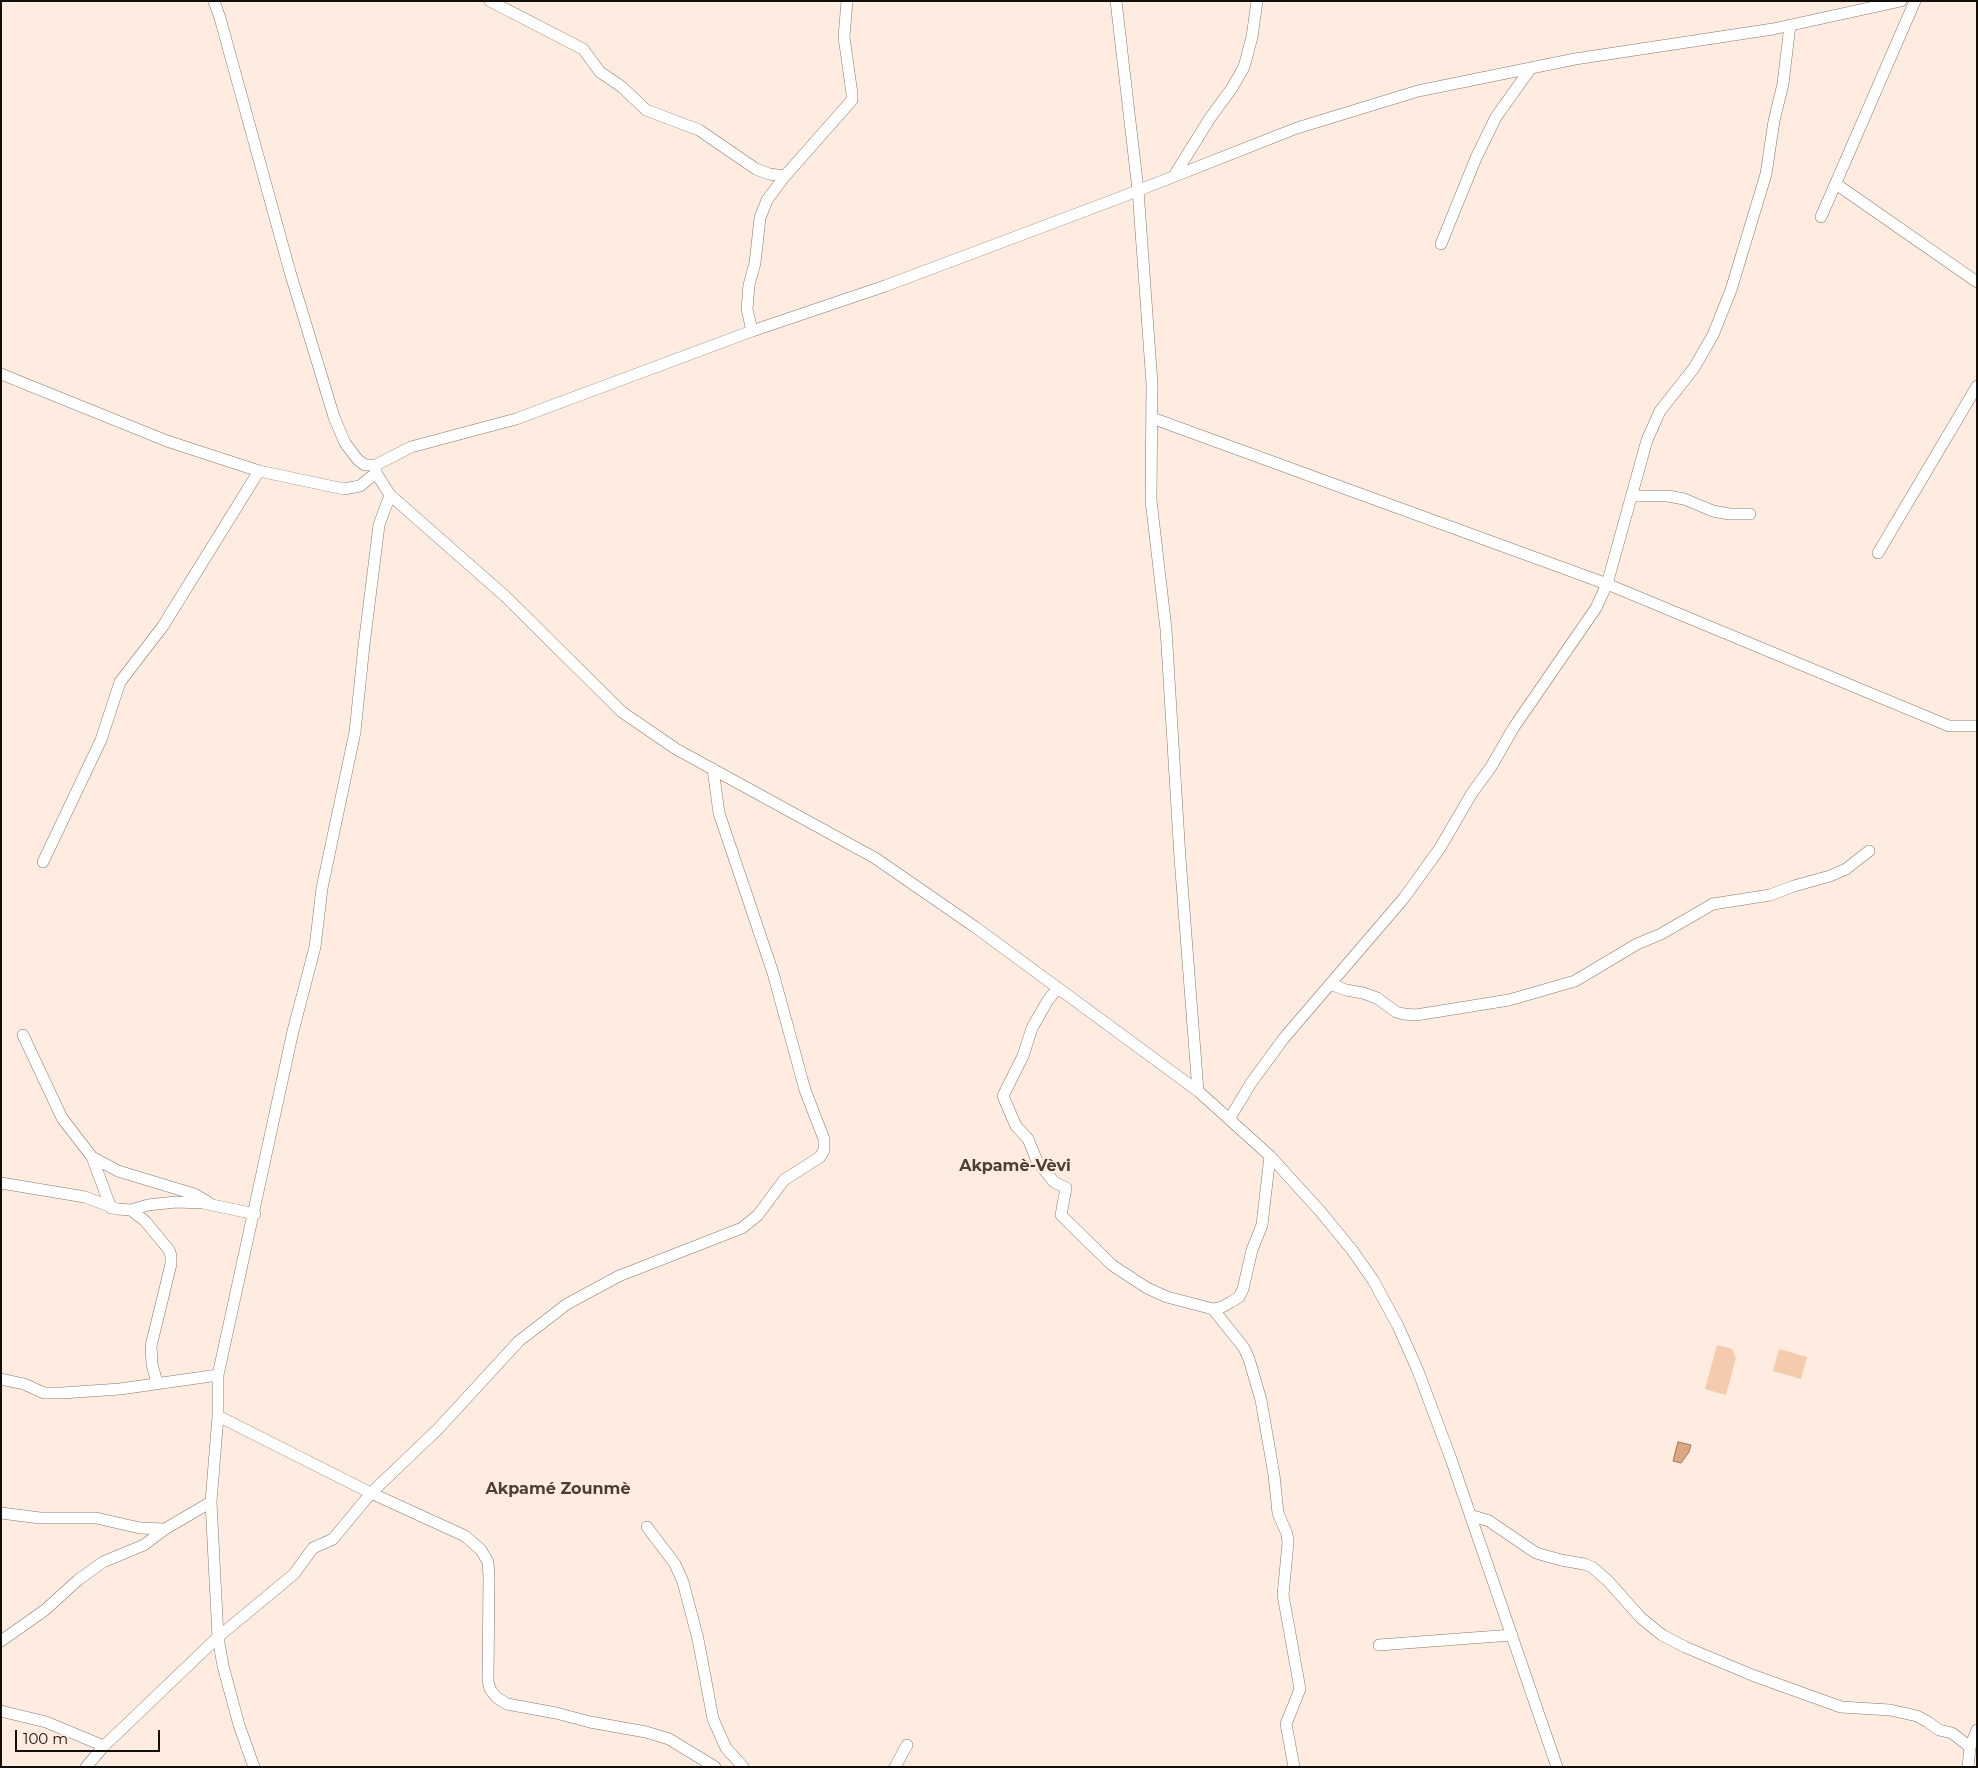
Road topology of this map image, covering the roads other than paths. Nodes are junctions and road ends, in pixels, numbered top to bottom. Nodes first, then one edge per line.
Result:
1 (214, 1) edge
2 (490, 1) edge
3 (847, 1) edge
4 (1116, 1) edge
5 (1257, 1) edge
6 (1850, 1) edge
7 (1901, 1) edge
8 (1915, 1) edge
9 (1858, 11) junction
10 (1790, 25) junction
11 (1531, 68) junction
12 (785, 176) junction
13 (1174, 176) junction
14 (1836, 184) junction
15 (1138, 190) junction
16 (1821, 217) dead end
17 (1441, 244) dead end
18 (1977, 282) edge
19 (752, 331) junction
20 (1, 374) edge
21 (1977, 386) edge
22 (1152, 418) junction
23 (376, 469) junction
24 (259, 471) junction
25 (390, 495) junction
26 (1632, 496) junction
27 (1750, 514) dead end
28 (1878, 553) dead end
29 (1608, 584) junction
30 (1977, 726) edge
31 (713, 769) junction
32 (1869, 851) dead end
33 (43, 862) dead end
34 (1330, 984) junction
35 (1058, 988) junction
36 (23, 1035) dead end
37 (1198, 1091) junction
38 (1230, 1118) junction
39 (1270, 1156) junction
40 (92, 1157) junction
41 (1, 1183) edge
42 (214, 1205) junction
43 (111, 1208) junction
44 (130, 1210) junction
45 (254, 1214) junction
46 (1213, 1309) junction
47 (218, 1375) junction
48 (1, 1379) edge
49 (157, 1383) junction
50 (218, 1416) junction
51 (371, 1493) junction
52 (211, 1502) junction
53 (1, 1513) edge
54 (1470, 1515) junction
55 (648, 1527) dead end
56 (165, 1528) junction
57 (1512, 1635) junction
58 (218, 1637) junction
59 (1, 1641) edge
60 (1379, 1646) dead end
61 (1, 1711) edge
62 (1977, 1730) edge
63 (104, 1746) junction
64 (908, 1746) dead end
65 (1970, 1747) junction
66 (86, 1767) edge
67 (254, 1767) edge
68 (716, 1767) edge
69 (743, 1767) edge
70 (895, 1767) edge
71 (1294, 1767) edge
72 (1557, 1767) edge
73 (1968, 1767) edge

1 - 23 street
2 - 12 street
3 - 12 street
4 - 15 street
5 - 13 street
6 - 9 street
7 - 9 street
8 - 14 street
9 - 10 street
10 - 11 street
10 - 26 street
11 - 13 street
11 - 17 street
12 - 19 street
13 - 15 street
14 - 16 street
14 - 18 street
15 - 19 street
15 - 22 street
19 - 23 street
20 - 24 street
21 - 28 street
22 - 29 street
22 - 37 street
23 - 24 street
23 - 25 street
24 - 33 street
25 - 31 street
25 - 45 street
26 - 27 street
26 - 29 street
29 - 30 street
29 - 34 street
31 - 35 street
31 - 51 street
32 - 34 street
34 - 38 street
35 - 37 street
35 - 46 street
36 - 40 street
37 - 38 street
38 - 39 street
39 - 46 street
39 - 54 street
40 - 42 street
40 - 43 street
41 - 43 street
42 - 44 street
42 - 45 street
43 - 44 street
44 - 49 street
45 - 47 street
46 - 71 street
47 - 49 street
47 - 50 street
48 - 49 street
50 - 51 street
50 - 52 street
51 - 58 street
51 - 68 street
52 - 56 street
52 - 58 street
53 - 56 street
54 - 57 street
54 - 65 street
55 - 69 street
56 - 59 street
57 - 60 street
57 - 72 street
58 - 63 street
58 - 67 street
61 - 63 street
62 - 65 street
63 - 66 street
64 - 70 street
65 - 73 street

